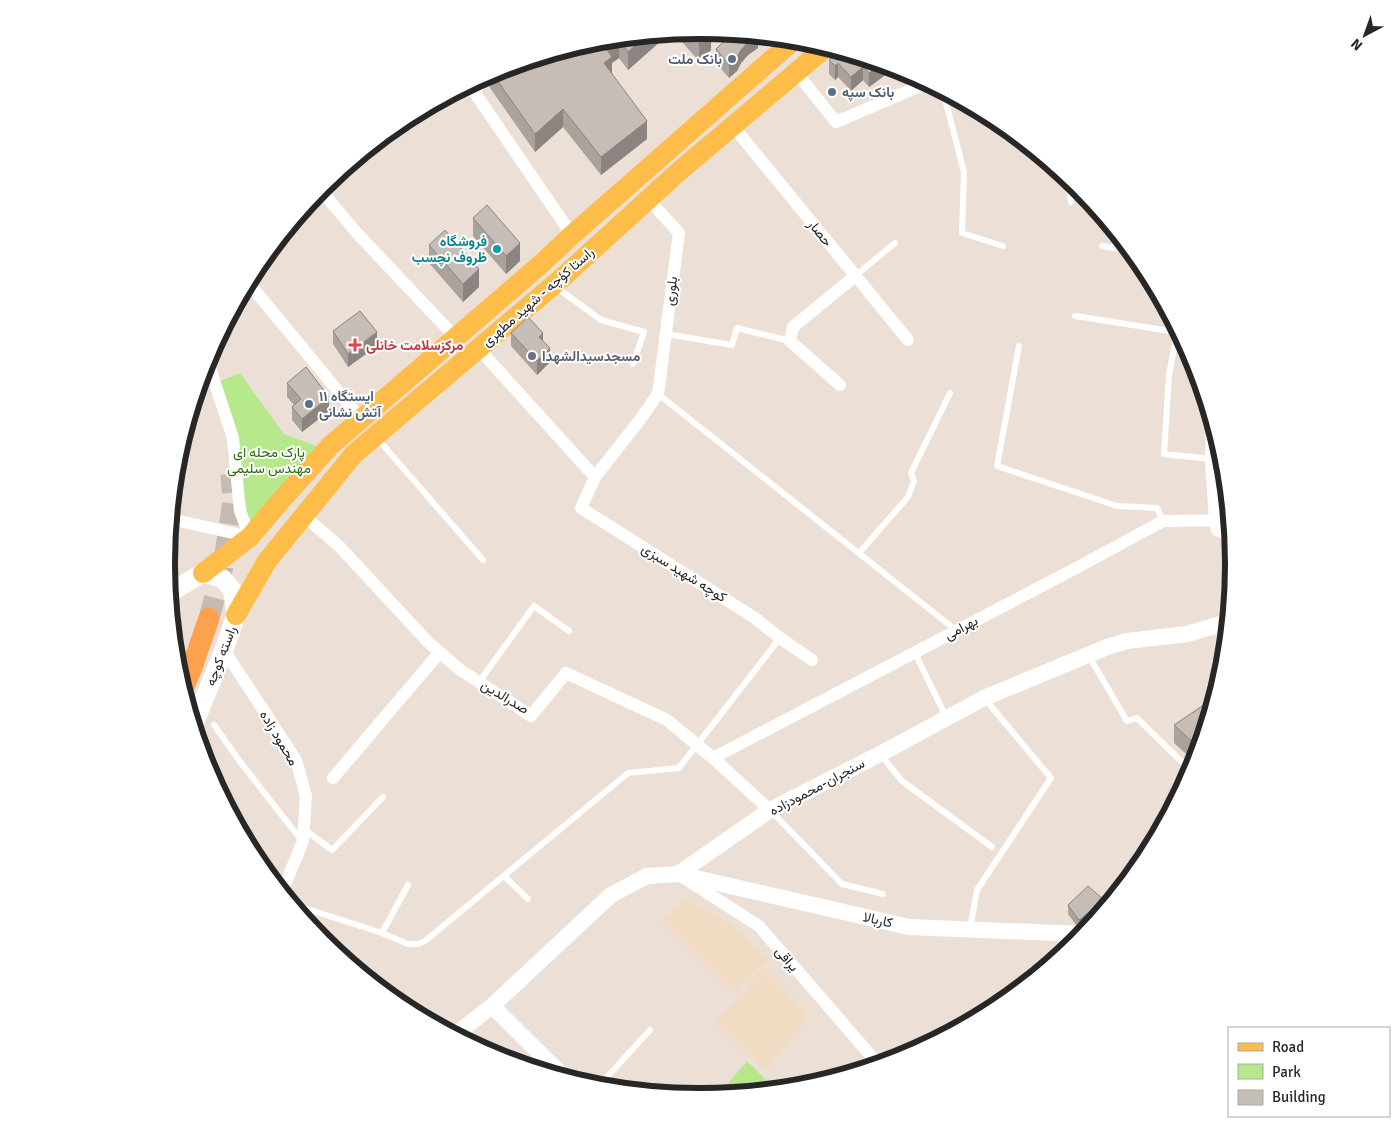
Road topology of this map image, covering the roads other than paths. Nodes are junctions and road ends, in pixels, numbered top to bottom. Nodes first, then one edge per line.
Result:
1 (779, 45) edge
2 (782, 46) edge
3 (819, 53) edge
4 (796, 72) junction
5 (918, 87) edge
6 (477, 89) edge
7 (471, 92) edge
8 (475, 93) junction
9 (945, 100) edge
10 (733, 126) junction
11 (1070, 191) edge
12 (326, 196) edge
13 (648, 199) junction
14 (1072, 202) dead end
15 (572, 235) junction
16 (895, 243) dead end
17 (1003, 246) dead end
18 (1102, 246) dead end
19 (1119, 249) edge
20 (855, 276) junction
21 (553, 285) junction
22 (254, 289) edge
23 (1075, 316) dead end
24 (1171, 331) edge
25 (666, 334) junction
26 (455, 337) junction
27 (908, 340) dead end
28 (790, 341) junction
29 (1175, 341) edge
30 (1019, 346) dead end
31 (478, 348) junction
32 (632, 364) dead end
33 (211, 373) edge
34 (840, 385) dead end
35 (658, 394) junction
36 (950, 394) dead end
37 (361, 419) junction
38 (344, 433) junction
39 (375, 436) junction
40 (360, 450) junction
41 (1214, 459) edge
42 (1217, 472) edge
43 (595, 477) junction
44 (284, 497) junction
45 (303, 515) junction
46 (177, 520) edge
47 (1223, 520) edge
48 (1163, 521) junction
49 (1215, 521) junction
50 (1224, 533) edge
51 (250, 537) junction
52 (859, 553) junction
53 (272, 554) junction
54 (483, 560) dead end
55 (204, 573) junction
56 (176, 589) edge
57 (236, 615) junction
58 (209, 618) tunnel mouth
59 (1221, 624) edge
60 (568, 631) dead end
61 (957, 631) junction
62 (780, 638) junction
63 (224, 650) junction
64 (440, 652) junction
65 (915, 653) junction
66 (1088, 655) junction
67 (812, 660) dead end
68 (188, 678) edge
69 (479, 682) junction
70 (984, 698) junction
71 (198, 715) edge
72 (947, 718) junction
73 (214, 725) dead end
74 (697, 745) junction
75 (880, 754) junction
76 (713, 758) junction
77 (1185, 765) edge
78 (333, 778) dead end
79 (382, 797) dead end
80 (770, 810) junction
81 (303, 835) junction
82 (992, 847) dead end
83 (678, 874) junction
84 (504, 876) junction
85 (285, 884) edge
86 (408, 885) dead end
87 (884, 894) dead end
88 (528, 900) dead end
89 (304, 908) edge
90 (970, 929) junction
91 (382, 933) junction
92 (1072, 934) edge
93 (492, 1006) junction
94 (461, 1030) edge
95 (650, 1030) dead end
96 (873, 1058) edge
97 (554, 1067) edge
98 (605, 1079) edge

1 - 15 main road, راستا کؤچه - شهید مطهری
2 - 4 main road
3 - 4 main road, راستا کؤچه - شهید مطهری
4 - 5 street
4 - 10 main road, راستا کؤچه - شهید مطهری
6 - 8 street
7 - 8 street
8 - 15 street
9 - 17 lane
10 - 13 main road, راستا کؤچه - شهید مطهری
10 - 20 street, حصار
11 - 14 lane
12 - 26 street
13 - 21 main road, راستا کؤچه - شهید مطهری
13 - 25 street, بلوری
15 - 26 main road, راستا کؤچه - شهید مطهری
16 - 20 lane
18 - 19 lane
20 - 27 street, حصار
20 - 28 street
21 - 31 main road, راستا کؤچه - شهید مطهری
21 - 32 lane
22 - 37 street
23 - 24 lane
25 - 28 lane
25 - 35 street, بلوری
26 - 37 main road, راستا کؤچه - شهید مطهری
28 - 34 street
29 - 41 lane
30 - 48 lane
31 - 39 main road, راستا کؤچه - شهید مطهری
31 - 43 street
33 - 51 street
35 - 43 street, کوچه شهید سبزی
35 - 52 lane
36 - 52 lane
37 - 38 main road, راستا کؤچه - شهید مطهری
38 - 40 main road
38 - 44 main road, راستا کؤچه - شهید مطهری
39 - 40 main road, راستا کؤچه - شهید مطهری
39 - 54 lane
40 - 45 main road, راستا کؤچه - شهید مطهری
42 - 49 street
43 - 62 street, کوچه شهید سبزی
44 - 45 main road
44 - 51 main road, راستا کؤچه - شهید مطهری
45 - 53 main road, راستا کؤچه - شهید مطهری
45 - 64 street, صدرالدین
46 - 51 street
47 - 49 street, بهرامی
48 - 49 street, بهرامی
48 - 61 street, بهرامی
49 - 50 street
51 - 53 main road
51 - 55 main road, راستا کؤچه - شهید مطهری
52 - 61 lane
53 - 57 main road, راستا کؤچه - شهید مطهری
55 - 56 main road
55 - 57 main road
57 - 63 main road, راسته کوچه
58 - 68 highway
59 - 66 street, سنجران-محمودزاده
60 - 69 lane
61 - 65 street, بهرامی
62 - 67 street, کوچه شهید سبزی
62 - 74 lane
63 - 71 main road, راسته کوچه
63 - 81 street, محمود زاده
64 - 69 street, صدرالدین
64 - 78 street
65 - 72 lane
65 - 76 street, بهرامی
66 - 70 street, سنجران-محمودزاده
66 - 77 lane
69 - 74 street, صدرالدین
70 - 72 street, سنجران-محمودزاده
70 - 90 lane
72 - 75 street, سنجران-محمودزاده
73 - 81 lane
74 - 76 street, صدرالدین
74 - 84 lane
75 - 80 street, سنجران-محمودزاده
75 - 82 lane
76 - 80 street, صدرالدین
79 - 81 lane
80 - 83 street, سنجران-محمودزاده
80 - 87 lane
81 - 85 street, محمود زاده
83 - 90 street, کاربالا
83 - 93 street
83 - 96 street, یراقی
84 - 88 lane
84 - 91 lane
86 - 91 lane
89 - 91 lane
90 - 92 street, کاربالا
93 - 94 street
93 - 97 street
95 - 98 lane

